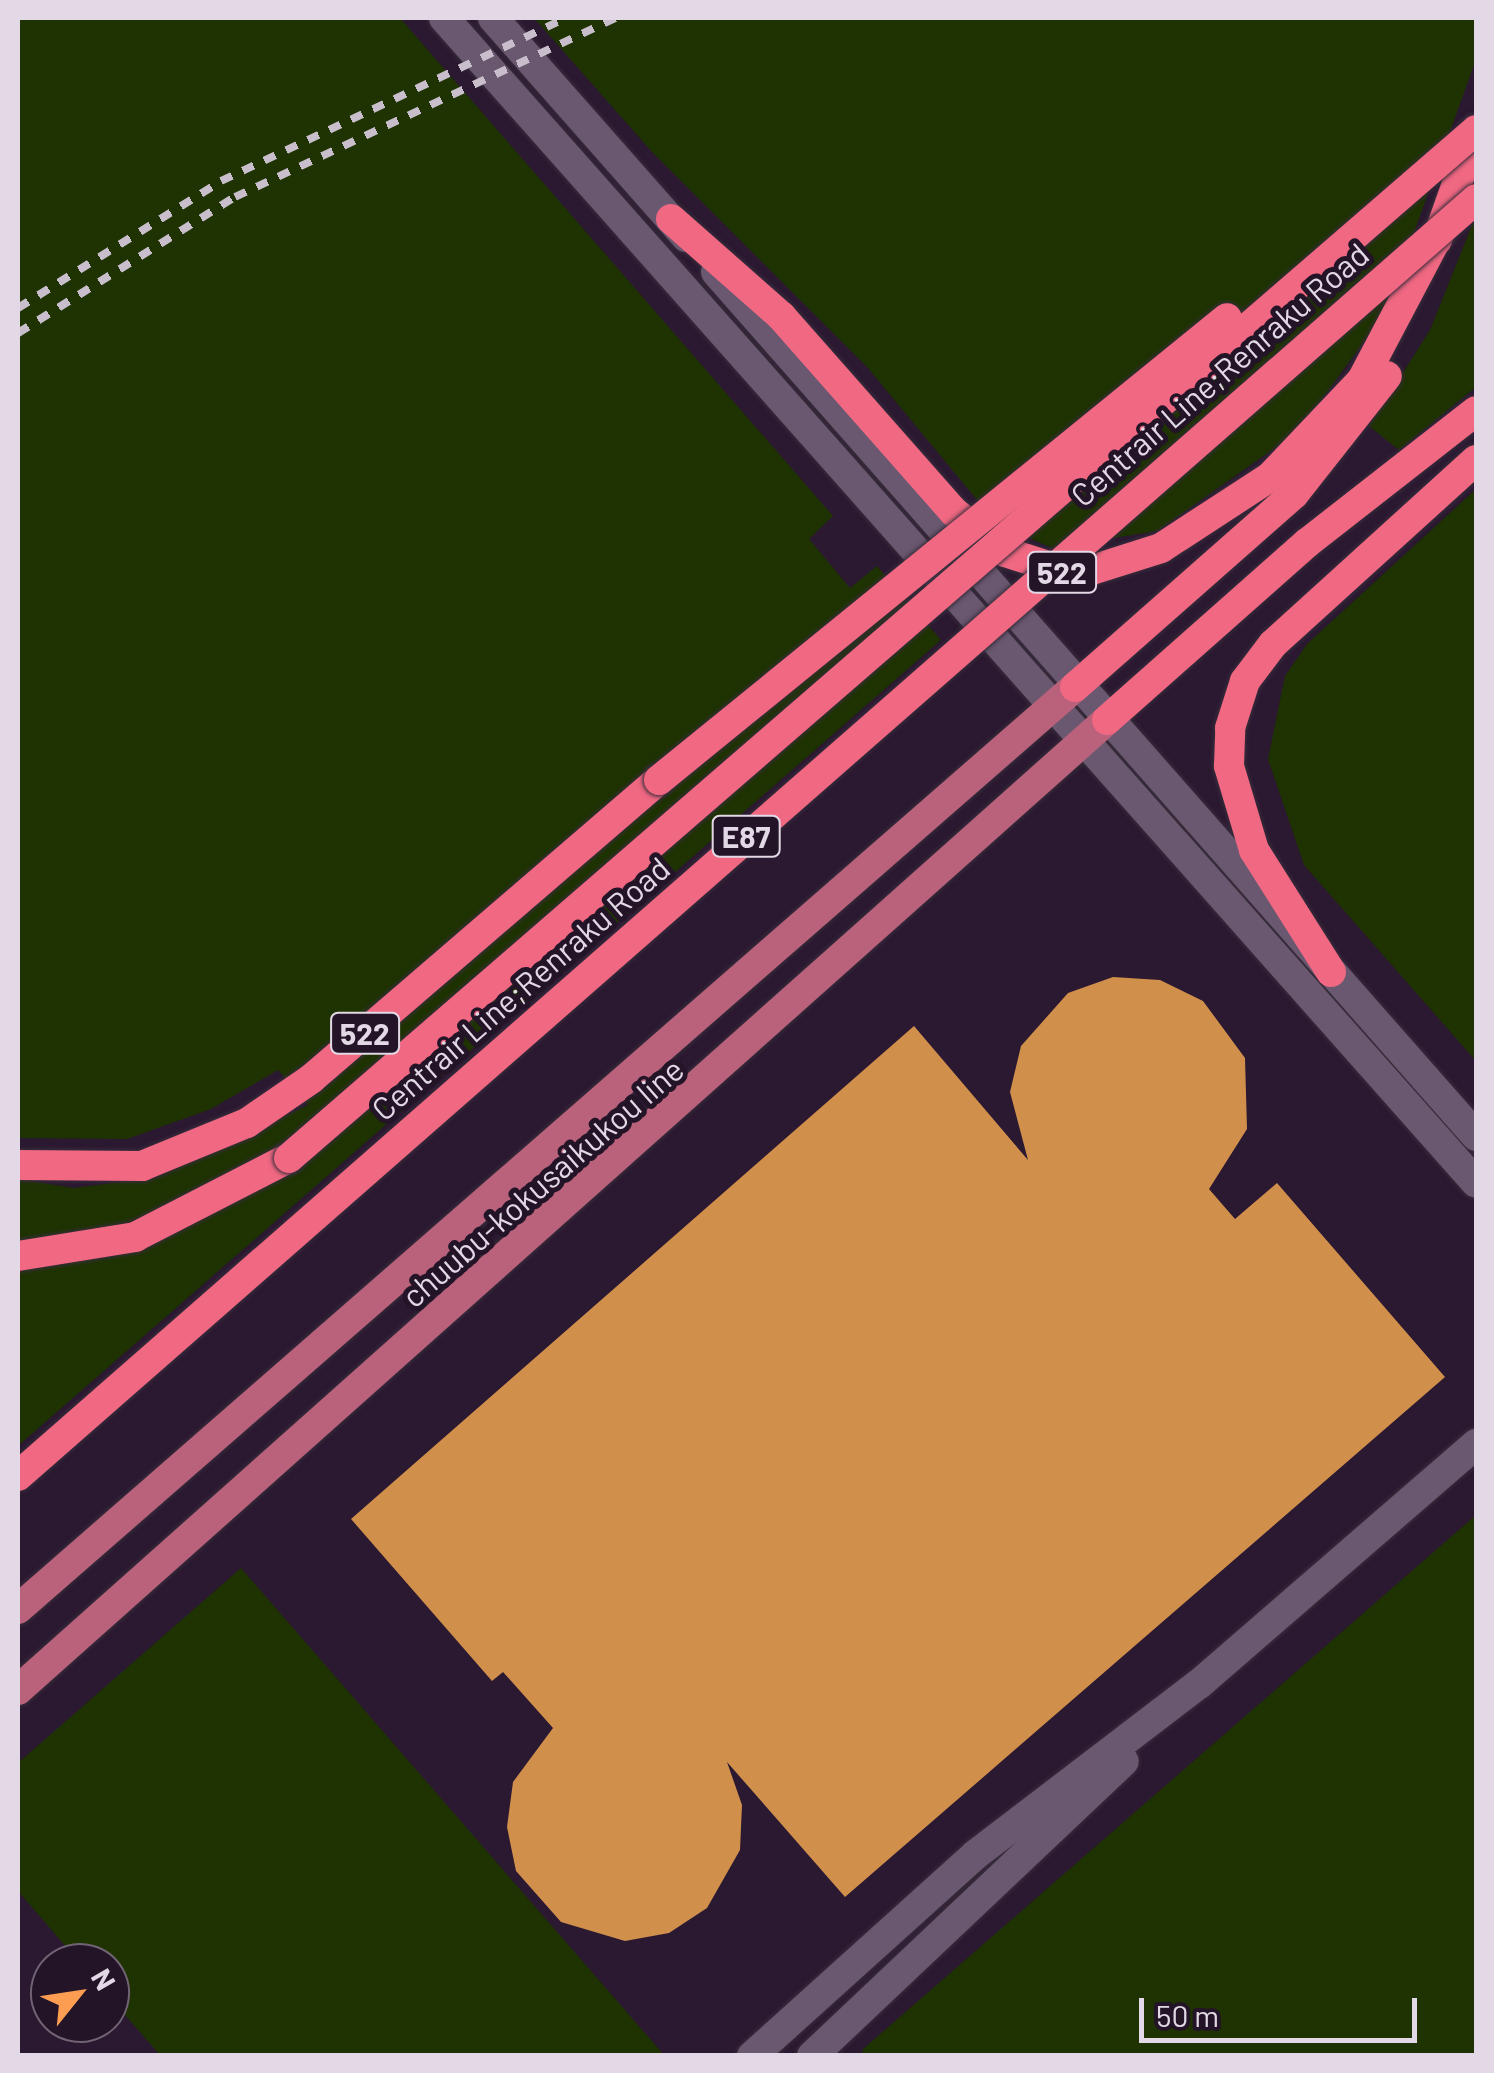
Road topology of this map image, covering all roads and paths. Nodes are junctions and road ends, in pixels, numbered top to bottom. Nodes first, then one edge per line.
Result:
1 (444, 18) edge
2 (493, 18) edge
3 (1476, 130) edge
4 (1476, 199) edge
5 (671, 219) junction
6 (1357, 227) junction
7 (1439, 234) junction
8 (1476, 411) edge
9 (1476, 460) edge
10 (1075, 687) junction
11 (1051, 707) junction
12 (1107, 720) junction
13 (1083, 743) junction
14 (1330, 972) junction
15 (1476, 1136) edge
16 (18, 1164) edge
17 (1476, 1183) edge
18 (18, 1256) edge
19 (1476, 1444) edge
20 (18, 1476) edge
21 (18, 1608) edge
22 (1199, 1684) junction
23 (18, 1690) edge
24 (752, 2056) edge
25 (812, 2056) edge

1 - 11 street
2 - 5 street
3 - 6 highway, Centrair Line;Renraku Road / E87, bridge
3 - 7 highway, 522
4 - 20 highway, Centrair Line;Renraku Road / E87, bridge
5 - 7 highway, 522
5 - 10 street
6 - 16 highway, 522, bridge
6 - 18 highway, Centrair Line;Renraku Road / E87, bridge
7 - 10 highway, 522
8 - 12 highway
9 - 14 highway
10 - 11 main road, chuubu-kokusaikukou line / 522
10 - 12 street
11 - 13 street
11 - 21 main road, chuubu-kokusaikukou line / 522
12 - 13 main road, chuubu-kokusaikukou line
12 - 14 street
13 - 17 street
13 - 23 main road, chuubu-kokusaikukou line
14 - 15 street
19 - 22 street
22 - 24 street
22 - 25 street

